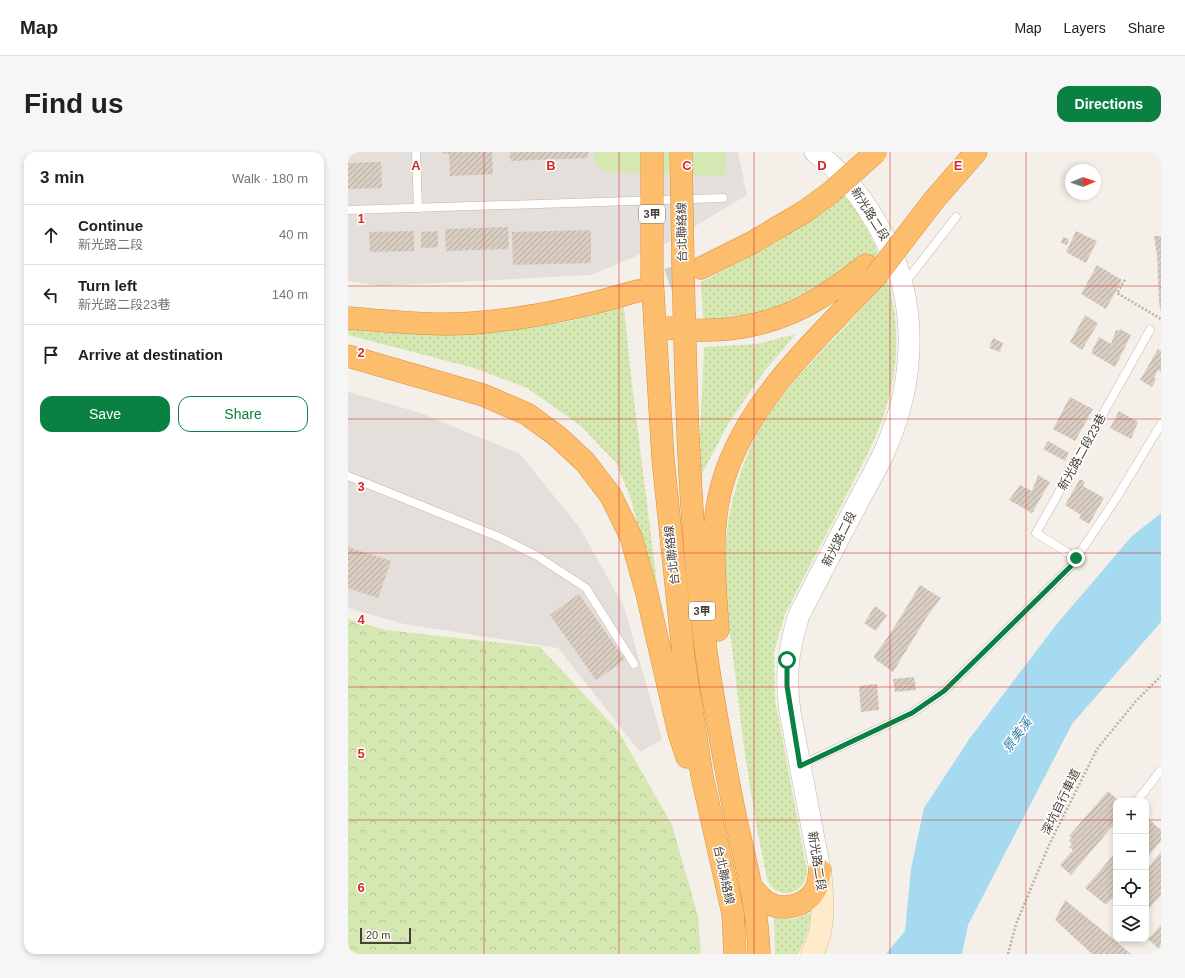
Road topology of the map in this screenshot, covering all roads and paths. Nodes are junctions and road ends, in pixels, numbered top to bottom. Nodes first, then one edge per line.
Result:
1 (416, 152) edge
2 (652, 152) edge
3 (681, 152) edge
4 (815, 152) edge
5 (876, 152) edge
6 (976, 152) edge
7 (723, 198) dead end
8 (418, 208) junction
9 (348, 210) edge
10 (956, 217) dead end
11 (692, 266) junction
12 (871, 271) junction
13 (1125, 280) dead end
14 (645, 283) junction
15 (904, 285) junction
16 (348, 318) edge
17 (1161, 319) edge
18 (654, 326) junction
19 (684, 330) junction
20 (1150, 330) dead end
21 (348, 356) edge
22 (1161, 424) edge
23 (348, 476) edge
24 (1076, 558) junction
25 (634, 664) dead end
26 (1161, 676) edge
27 (800, 766) junction
28 (725, 769) junction
29 (1161, 770) edge
30 (1139, 798) edge
31 (720, 855) junction
32 (820, 870) junction
33 (752, 888) junction
34 (735, 954) edge
35 (759, 954) edge
36 (812, 954) edge
37 (1008, 954) edge

1 - 8 lane
2 - 14 highway, 台北聯絡線 / 3甲, bridge
3 - 11 highway, 台北聯絡線 / 3甲, bridge
4 - 15 street, 新光路二段
5 - 11 highway, bridge
6 - 12 highway, bridge
7 - 8 lane
8 - 9 lane
10 - 15 lane
11 - 19 highway, 台北聯絡線 / 3甲
12 - 19 highway
12 - 28 highway
13 - 17 path
14 - 16 highway
14 - 18 highway, 台北聯絡線 / 3甲
15 - 27 street, 新光路二段
18 - 19 highway
18 - 31 highway, 台北聯絡線 / 3甲
19 - 28 highway, 台北聯絡線 / 3甲
20 - 24 lane, 新光路二段23巷
21 - 31 highway
22 - 24 lane
23 - 25 lane
24 - 27 lane
26 - 37 path, 深坑自行車道
27 - 32 street, 新光路二段
28 - 33 highway, 台北聯絡線 / 3甲
29 - 30 lane
31 - 34 highway, 台北聯絡線 / 3甲
32 - 33 highway
32 - 36 main road, 新光路二段
33 - 35 highway, 台北聯絡線 / 3甲

